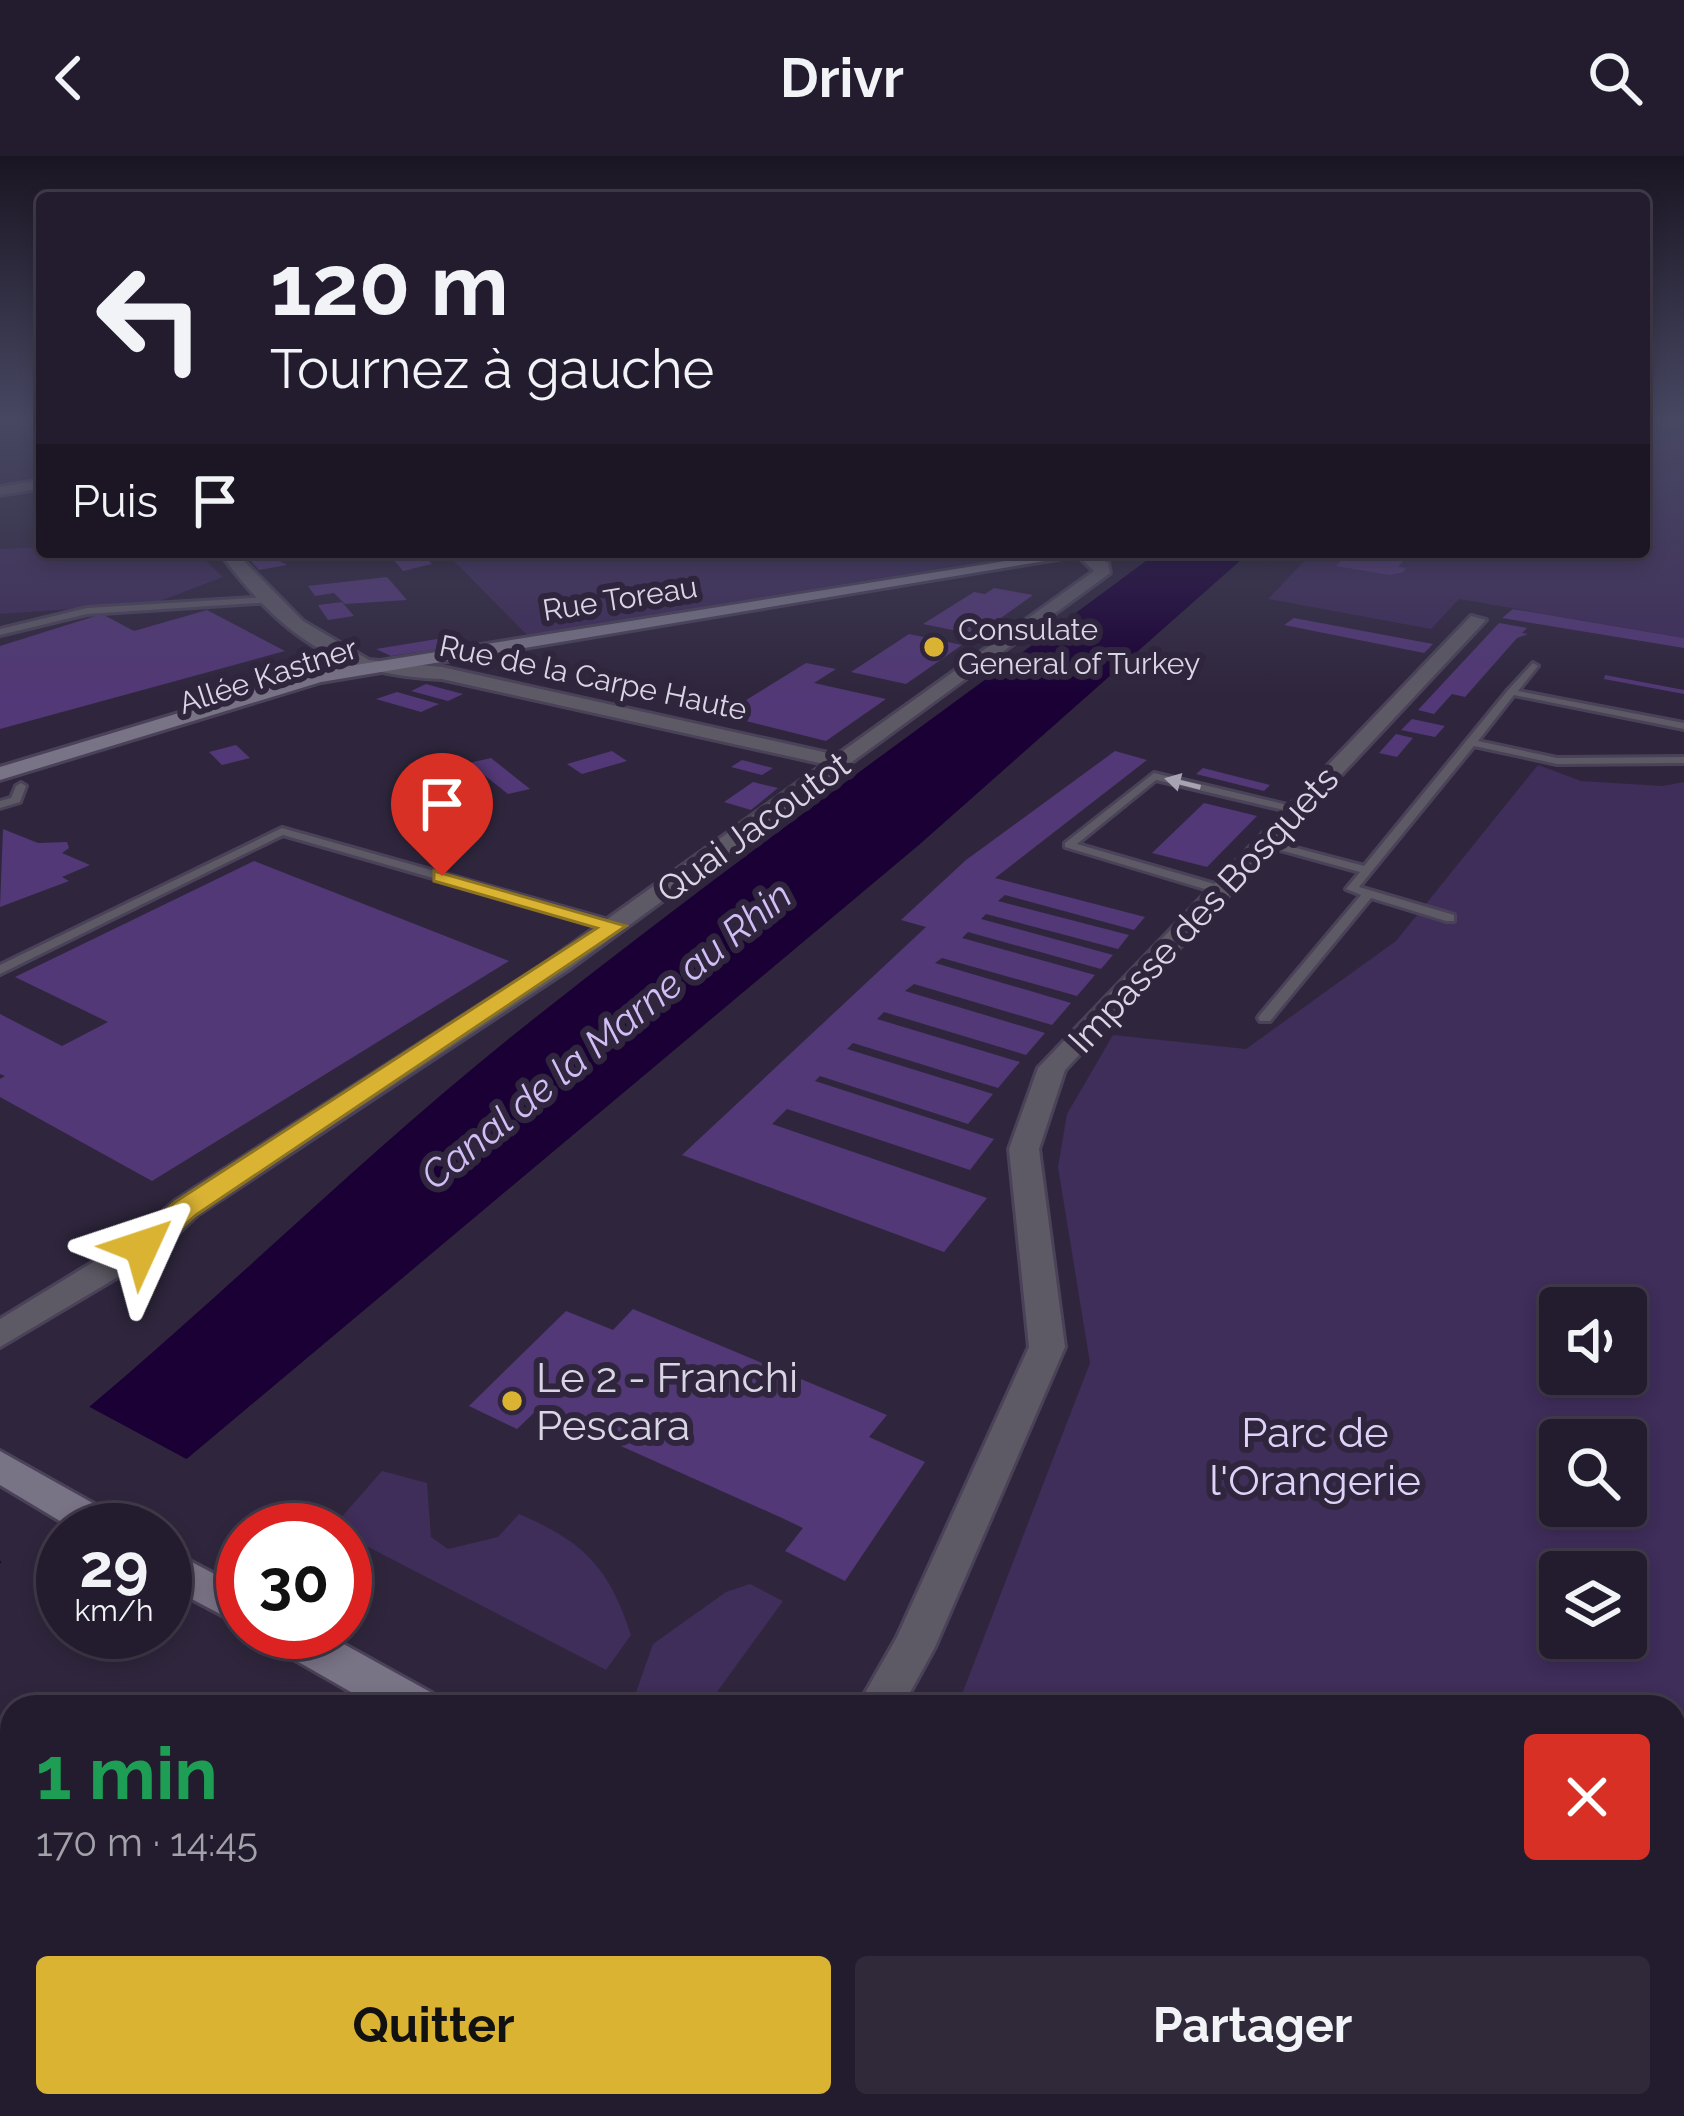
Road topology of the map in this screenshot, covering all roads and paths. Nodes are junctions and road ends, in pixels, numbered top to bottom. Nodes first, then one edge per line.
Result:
1 (232, 558) edge
2 (1056, 558) edge
3 (1092, 558) edge
4 (269, 600) junction
5 (1477, 620) dead end
6 (0, 632) edge
7 (1533, 666) dead end
8 (382, 670) junction
9 (1510, 692) junction
10 (211, 710) junction
11 (234, 720) junction
12 (1684, 726) edge
13 (1475, 743) junction
14 (1684, 760) edge
15 (842, 762) junction
16 (0, 774) edge
17 (10, 790) edge
18 (0, 806) edge
19 (1296, 810) junction
20 (1266, 843) junction
21 (1367, 870) junction
22 (1221, 890) junction
23 (1368, 894) junction
24 (1450, 918) dead end
25 (615, 926) junction
26 (0, 970) edge
27 (1264, 1018) dead end
28 (0, 1335) edge
29 (0, 1466) edge
30 (62, 1503) edge
31 (332, 1659) edge
32 (395, 1695) edge
33 (886, 1695) edge

1 - 4 street, Rue de la Carpe Haute
2 - 8 main road, Rue Toreau
3 - 15 street, Quai Jacoutot
4 - 6 lane
4 - 8 street, Rue de la Carpe Haute
5 - 19 street, Impasse des Bosquets
7 - 9 lane
8 - 10 main road, Allée Kastner
8 - 11 main road, Allée Kastner
8 - 15 street, Rue de la Carpe Haute
9 - 12 lane
9 - 13 lane
10 - 11 main road
10 - 16 main road, Allée Kastner
11 - 17 main road, Allée Kastner
13 - 14 lane
13 - 21 lane
15 - 25 street, Quai Jacoutot
17 - 18 lane
19 - 20 street, Impasse des Bosquets
19 -> 22 lane
20 - 21 lane
20 - 22 street, Impasse des Bosquets
21 - 23 lane
22 - 33 street, Impasse des Bosquets
23 - 24 lane
23 - 27 lane
25 - 26 lane
25 - 28 street, Quai Jacoutot
29 - 30 main road
31 - 32 main road

